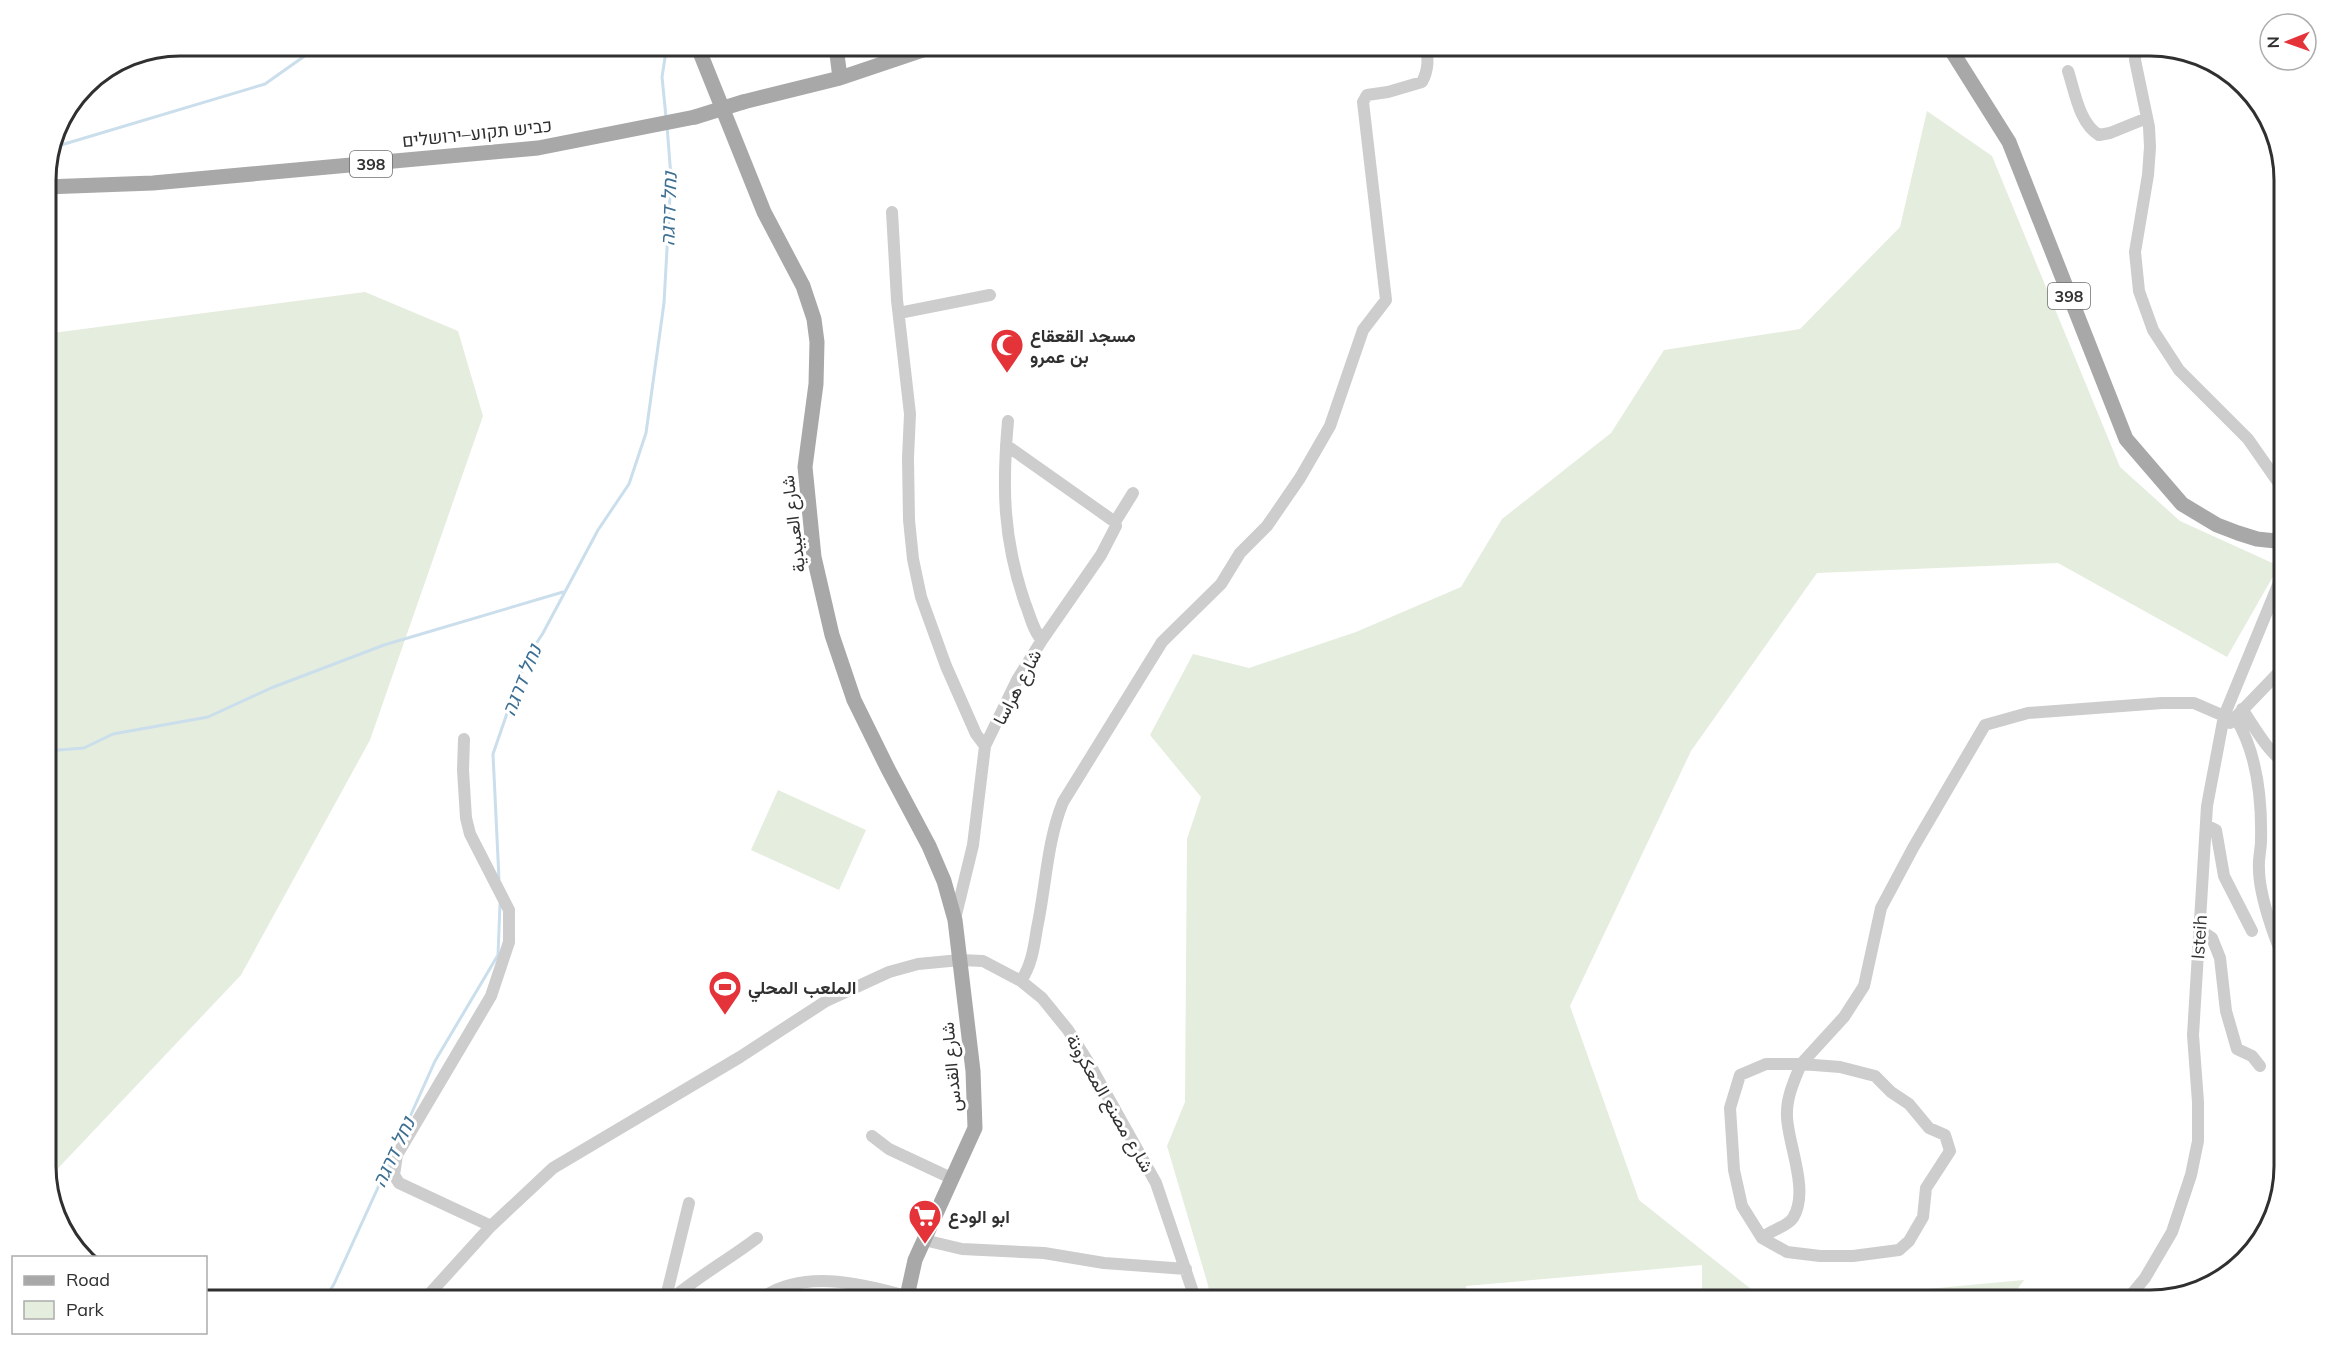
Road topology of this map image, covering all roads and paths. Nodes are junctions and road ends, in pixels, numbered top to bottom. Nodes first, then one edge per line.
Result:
1 (701, 56) edge
2 (837, 56) edge
3 (905, 56) edge
4 (1427, 56) edge
5 (1955, 56) edge
6 (2135, 56) edge
7 (2068, 71) dead end
8 (840, 78) junction
9 (2146, 118) junction
10 (56, 187) edge
11 (892, 212) dead end
12 (990, 296) dead end
13 (899, 313) junction
14 (1008, 421) dead end
15 (1006, 446) junction
16 (2274, 476) edge
17 (1132, 493) dead end
18 (1115, 522) junction
19 (2274, 540) edge
20 (2274, 599) edge
21 (1042, 640) junction
22 (2274, 676) edge
23 (2233, 714) junction
24 (464, 739) dead end
25 (985, 746) junction
26 (2274, 754) edge
27 (2206, 825) junction
28 (955, 920) junction
29 (2200, 930) junction
30 (2252, 931) dead end
31 (2274, 936) edge
32 (960, 960) junction
33 (1021, 981) junction
34 (1801, 1064) junction
35 (2260, 1066) dead end
36 (872, 1137) dead end
37 (951, 1178) junction
38 (688, 1203) dead end
39 (490, 1226) junction
40 (757, 1238) dead end
41 (1762, 1238) junction
42 (924, 1240) junction
43 (1186, 1269) junction
44 (433, 1290) edge
45 (669, 1290) edge
46 (682, 1290) edge
47 (771, 1290) edge
48 (883, 1290) edge
49 (908, 1290) edge
50 (1193, 1290) edge
51 (2135, 1290) edge

1 - 28 main road, شارع العبيدية
2 - 8 main road
3 - 8 main road, 398
4 - 33 street
5 - 19 main road, 398
6 - 9 street
7 - 9 street
8 - 10 main road, כביש תקוע–ירושלים / 398, bridge
9 - 16 street
11 - 13 street
12 - 13 street
13 - 25 street
14 - 15 street, شارع هراسا
15 - 18 street
15 - 21 street, شارع هراسا
17 - 18 street
18 - 21 street
20 - 23 street
21 - 25 street, شارع هراسا
22 - 23 street
23 - 26 street
23 - 27 street, Isteih
23 - 31 street
23 - 34 street
24 - 39 street
25 - 28 street, شارع هراسا
27 - 29 street, Isteih
27 - 30 street
28 - 32 main road, شارع العبيدية
29 - 35 street
29 - 51 street, Isteih
32 - 33 street, شارع مصنع المعكرونة
32 - 37 main road, شارع القدس
32 - 39 street, شارع مصنع المعكرونة
33 - 43 street, شارع مصنع المعكرونة
34 - 41 street
34 - 41 street
34 - 41 street
36 - 37 street
37 - 42 main road, شارع القدس
38 - 45 street
39 - 44 street, شارع مصنع المعكرونة
40 - 46 street
42 - 43 street
42 - 49 main road, شارع القدس
43 - 50 street, شارع مصنع المعكرونة
47 - 48 street

